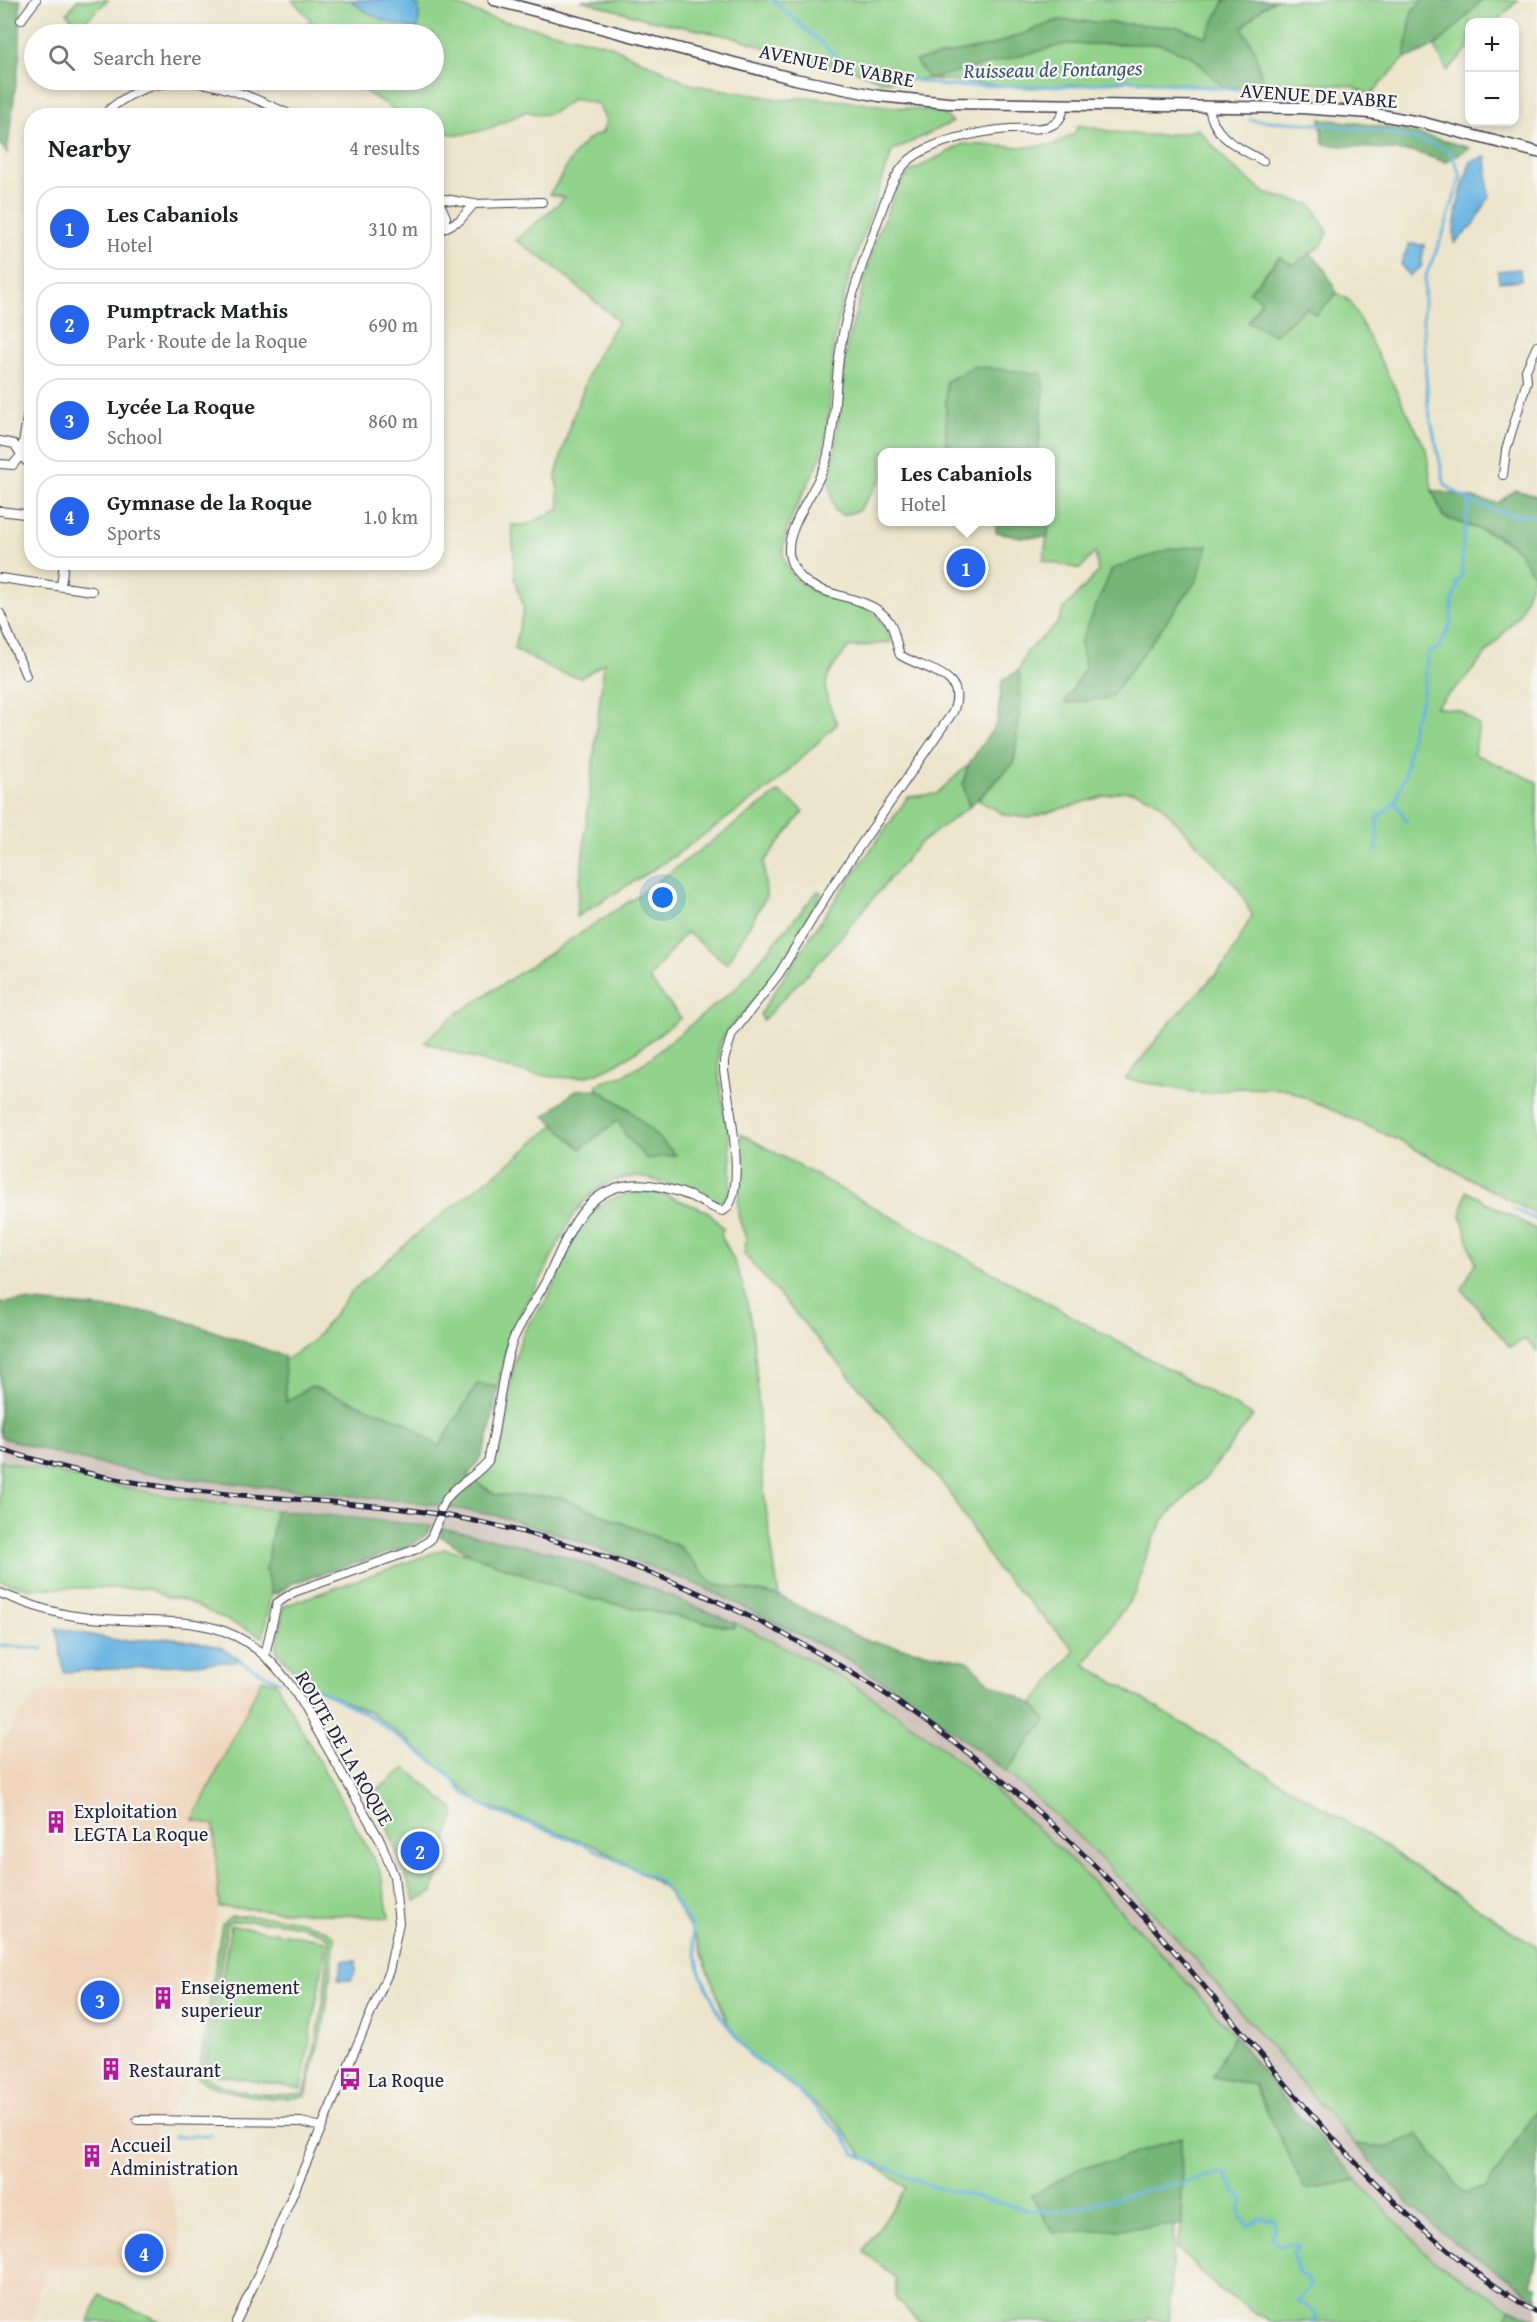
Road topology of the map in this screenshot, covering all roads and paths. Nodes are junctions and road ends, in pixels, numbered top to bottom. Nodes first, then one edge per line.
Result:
1 (36, 0) edge
2 (494, 0) edge
3 (21, 20) dead end
4 (138, 90) edge
5 (237, 90) edge
6 (1064, 104) junction
7 (1209, 107) junction
8 (113, 108) edge
9 (276, 108) edge
10 (1537, 152) edge
11 (1263, 161) dead end
12 (444, 199) edge
13 (542, 202) dead end
14 (474, 204) junction
15 (444, 228) edge
16 (1537, 346) edge
17 (24, 436) edge
18 (0, 441) edge
19 (24, 453) edge
20 (21, 454) junction
21 (24, 456) edge
22 (0, 464) edge
23 (1503, 476) dead end
24 (0, 511) edge
25 (24, 514) edge
26 (63, 570) edge
27 (0, 578) edge
28 (61, 586) junction
29 (92, 591) dead end
30 (0, 613) edge
31 (8, 633) junction
32 (0, 640) edge
33 (27, 676) dead end
34 (441, 1509) dead end
35 (439, 1520) dead end
36 (0, 1593) edge
37 (265, 1655) junction
38 (137, 2120) dead end
39 (322, 2127) junction
40 (236, 2322) edge

1 - 3 street
2 - 6 main road, AVENUE DE VABRE
4 - 8 street
5 - 9 street
6 - 7 main road, AVENUE DE VABRE
6 - 34 street
7 - 10 main road, AVENUE DE VABRE
7 - 11 street
12 - 14 street
13 - 14 street
14 - 15 street
16 - 23 street
17 - 20 street
18 - 20 street
19 - 20 street
20 - 21 street
20 - 22 street
24 - 25 street
26 - 28 street
27 - 28 street
28 - 29 street
30 - 31 street
31 - 32 street
31 - 33 street
35 - 37 street
36 - 37 street, ROUTE DE LA ROQUE
37 - 39 street, ROUTE DE LA ROQUE
38 - 39 street
39 - 40 street, ROUTE DE LA ROQUE

